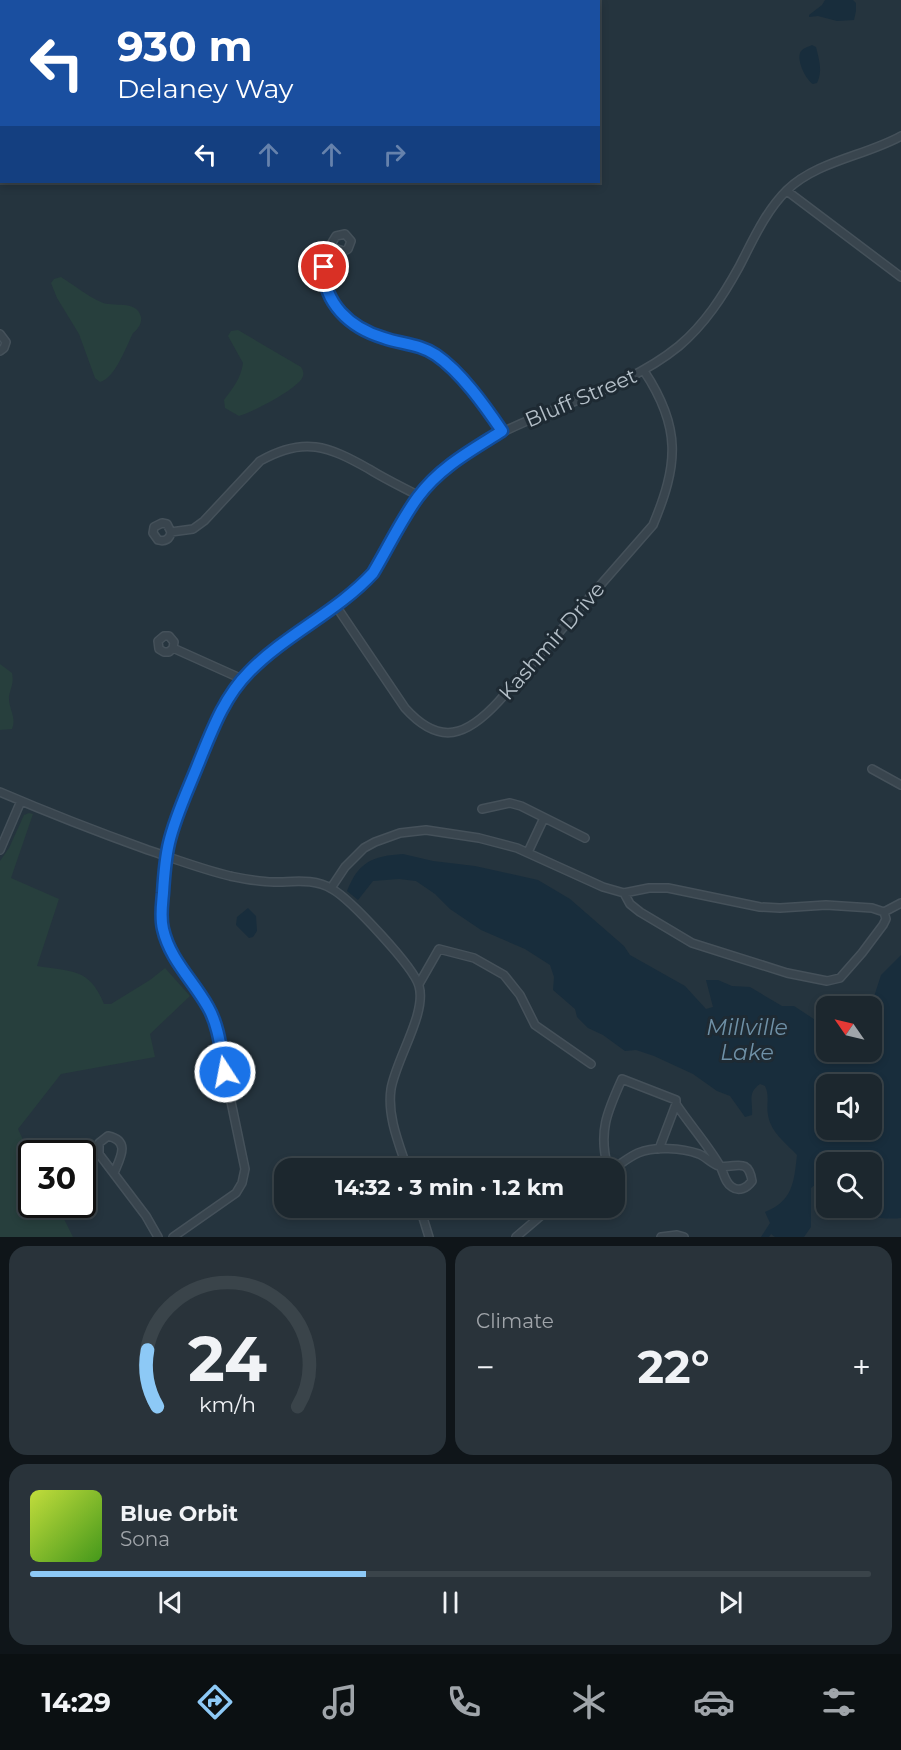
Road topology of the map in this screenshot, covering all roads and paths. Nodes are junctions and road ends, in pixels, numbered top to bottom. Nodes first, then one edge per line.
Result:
1 (901, 136) edge
2 (787, 191) junction
3 (330, 247) dead end
4 (901, 276) edge
5 (0, 334) edge
6 (0, 351) edge
7 (644, 371) junction
8 (502, 431) junction
9 (418, 496) junction
10 (171, 532) dead end
11 (336, 606) junction
12 (173, 648) dead end
13 (242, 679) junction
14 (872, 769) dead end
15 (901, 785) edge
16 (0, 792) edge
17 (21, 801) junction
18 (482, 809) dead end
19 (544, 818) junction
20 (585, 838) dead end
21 (0, 850) edge
22 (528, 852) junction
23 (167, 856) junction
24 (331, 888) junction
25 (624, 893) junction
26 (901, 903) edge
27 (884, 912) junction
28 (419, 984) junction
29 (591, 1064) dead end
30 (676, 1104) junction
31 (659, 1149) junction
32 (404, 1158) edge
33 (606, 1158) edge
34 (625, 1161) edge
35 (720, 1166) junction
36 (114, 1173) junction
37 (423, 1218) edge
38 (538, 1218) edge
39 (158, 1237) edge
40 (173, 1237) edge
41 (429, 1237) edge
42 (516, 1237) edge
43 (661, 1237) edge
44 (684, 1237) edge

1 - 2 street, Bluff Street
2 - 4 street
2 - 7 street, Bluff Street
3 - 8 street
5 - 6 street
7 - 8 street, Bluff Street
7 - 11 street, Kashmir Drive
8 - 9 street, Bluff Street
9 - 10 street
9 - 11 street, Bluff Street
11 - 13 street, Bluff Street
12 - 13 street
13 - 23 street, Bluff Street
14 - 15 street
16 - 17 street
17 - 21 street
17 - 23 street
18 - 19 street
19 - 20 street
19 - 22 street
22 - 24 street
22 - 25 street
23 - 24 street
23 - 40 street, Bluff Street
24 - 28 street
25 - 27 street
25 - 27 street
26 - 27 street
28 - 29 street
28 - 32 street
30 - 31 street
30 - 33 street
30 - 35 street
31 - 34 street
31 - 35 street
35 - 35 street
36 - 36 street
36 - 39 street
37 - 41 street
38 - 42 street
43 - 44 street

